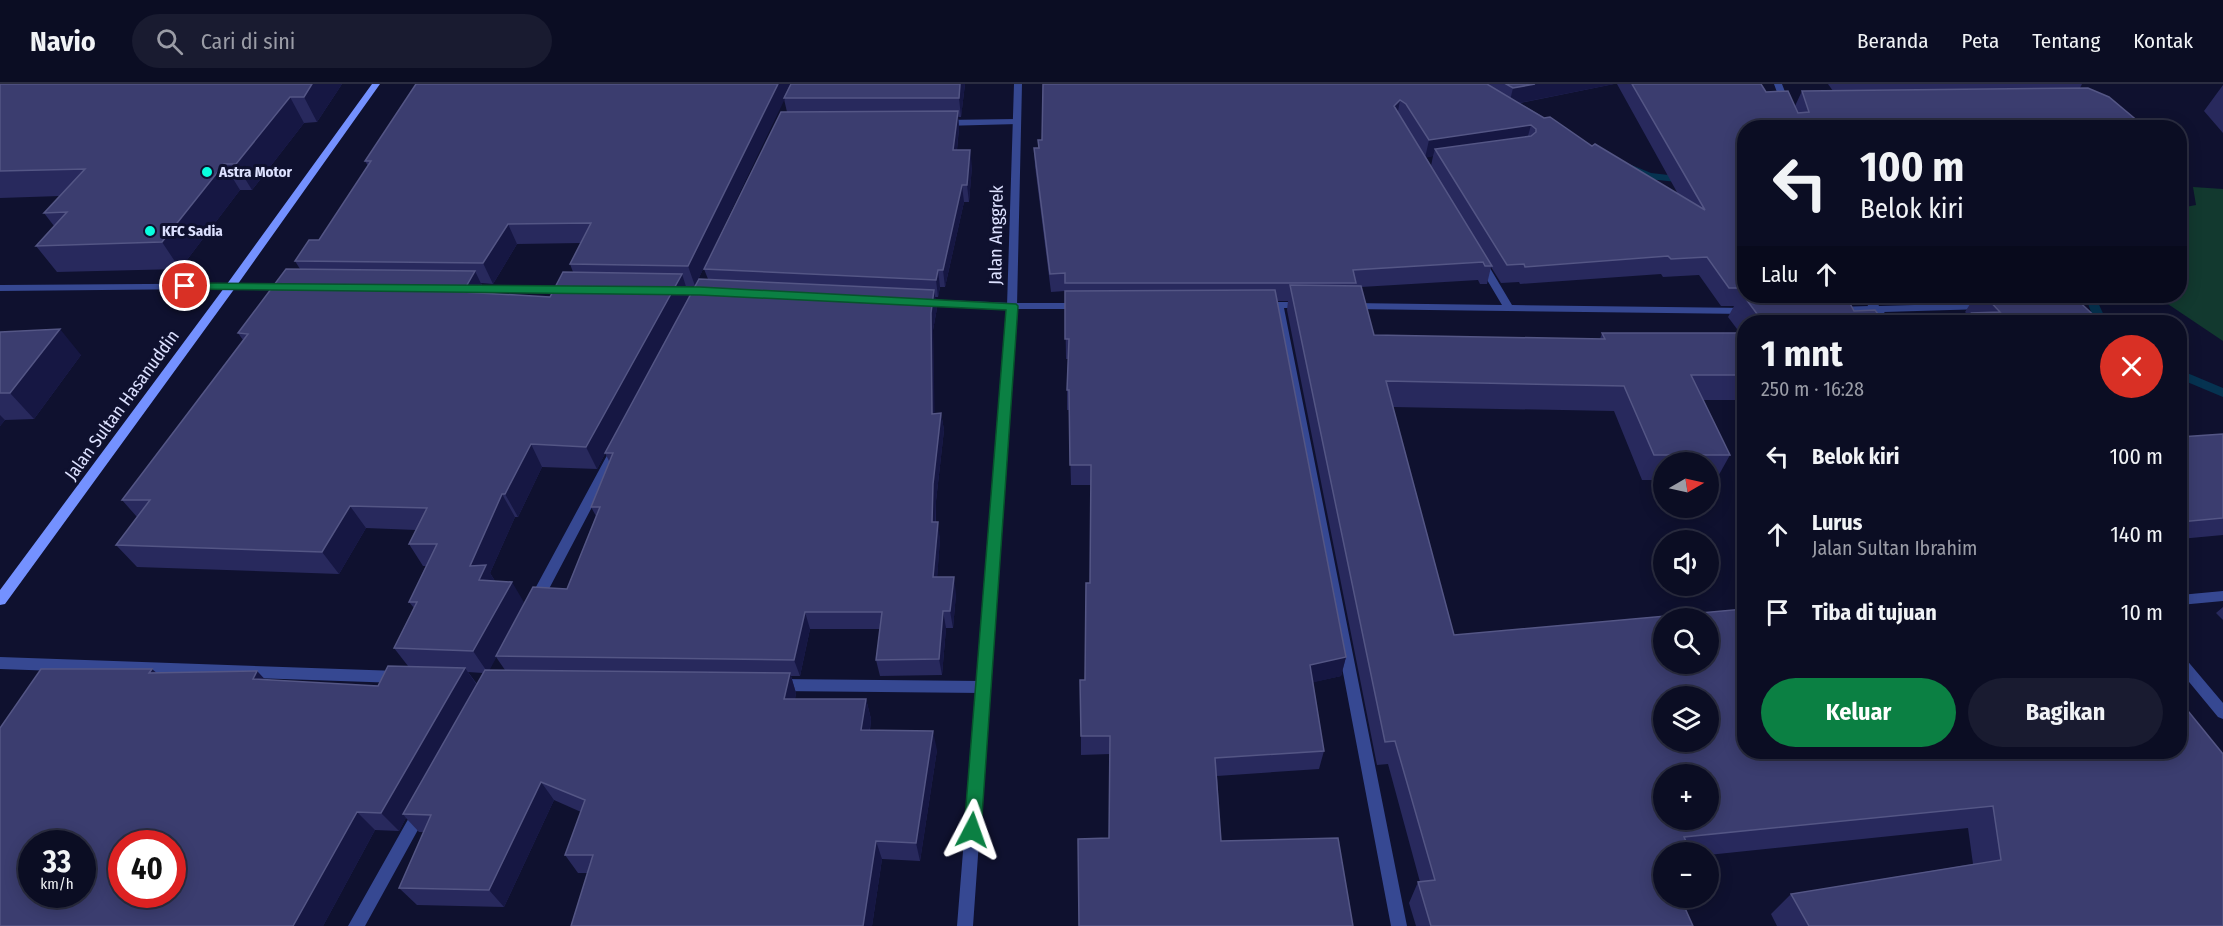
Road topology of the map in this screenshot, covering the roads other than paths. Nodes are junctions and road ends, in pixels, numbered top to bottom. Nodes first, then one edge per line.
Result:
1 (376, 84) edge
2 (1018, 84) edge
3 (1778, 84) edge
4 (1785, 102) junction
5 (1797, 102) dead end
6 (1792, 120) edge
7 (1017, 122) junction
8 (934, 123) edge
9 (1474, 250) edge
10 (231, 286) junction
11 (302, 286) edge
12 (0, 288) edge
13 (454, 288) edge
14 (583, 290) edge
15 (908, 301) edge
16 (1872, 303) edge
17 (1278, 304) junction
18 (1255, 305) edge
19 (1313, 305) edge
20 (1336, 305) edge
21 (1012, 306) junction
22 (1093, 306) edge
23 (1990, 306) edge
24 (1509, 308) junction
25 (1875, 309) junction
26 (1821, 310) edge
27 (1755, 312) edge
28 (1881, 315) edge
29 (622, 439) edge
30 (2223, 596) edge
31 (2187, 599) edge
32 (0, 600) edge
33 (527, 618) edge
34 (0, 663) edge
35 (2187, 670) edge
36 (411, 678) edge
37 (768, 684) edge
38 (983, 687) junction
39 (2223, 713) edge
40 (424, 803) edge
41 (356, 926) edge
42 (965, 926) edge
43 (1399, 926) edge

1 - 10 main road, Jalan Sultan Hasanuddin
2 - 7 street, Jalan Anggrek
3 - 4 street
4 - 5 street
4 - 6 street
7 - 8 street
7 - 21 street, Jalan Anggrek
9 - 24 street
10 - 11 street
10 - 12 street
10 - 32 main road, Jalan Sultan Hasanuddin
13 - 14 street
15 - 21 street
16 - 25 street
17 - 18 street
17 - 19 street
17 - 43 street
20 - 24 street
21 - 22 street
21 - 38 street, Jalan Anggrek
23 - 25 street
24 - 27 street
25 - 26 street
25 - 28 street
29 - 33 street
30 - 31 street
34 - 36 street
35 - 39 street
37 - 38 street
38 - 42 street, Jalan Anggrek
40 - 41 street

